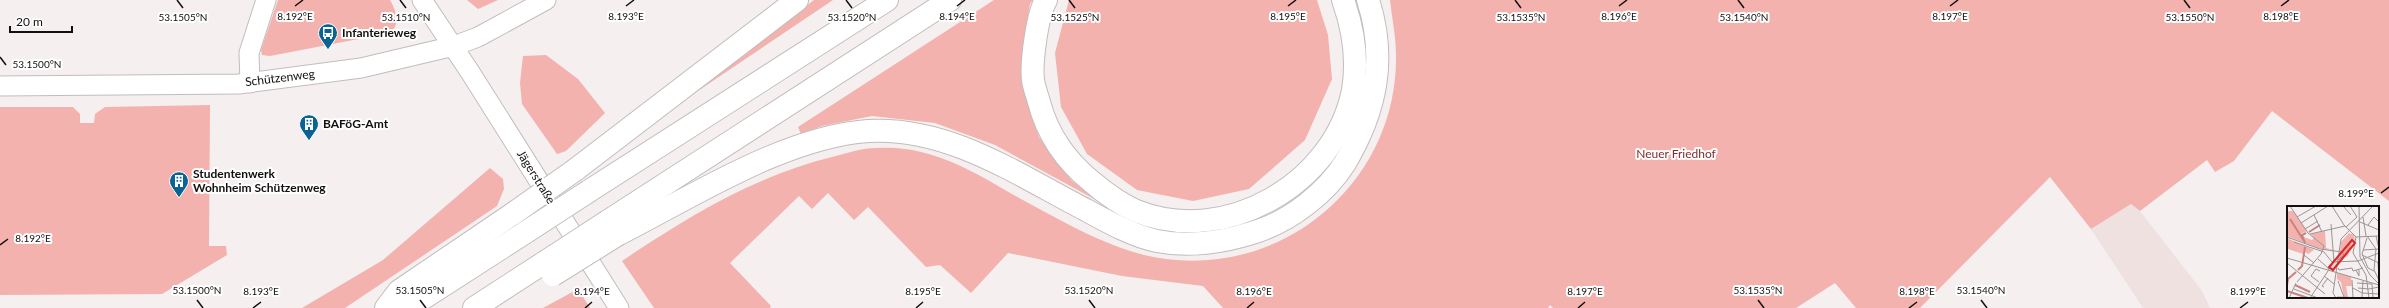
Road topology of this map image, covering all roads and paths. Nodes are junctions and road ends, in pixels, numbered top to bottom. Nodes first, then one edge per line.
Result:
1 (266, 0) edge
2 (422, 0) edge
3 (546, 0) edge
4 (797, 0) edge
5 (888, 0) edge
6 (950, 0) edge
7 (1046, 0) edge
8 (1343, 0) edge
9 (1368, 0) edge
10 (454, 46) junction
11 (250, 83) junction
12 (0, 86) edge
13 (613, 228) junction
14 (386, 308) edge
15 (408, 308) edge
16 (474, 308) edge
17 (618, 308) edge

1 - 11 street
2 - 10 street
3 - 10 street, Schützenweg
4 - 14 highway, bridge
5 - 15 highway, bridge
6 - 13 highway
7 - 8 highway
9 - 13 highway
10 - 11 street, Schützenweg
10 - 17 street, Jägerstraße
11 - 12 street, Schützenweg
13 - 16 highway, bridge

